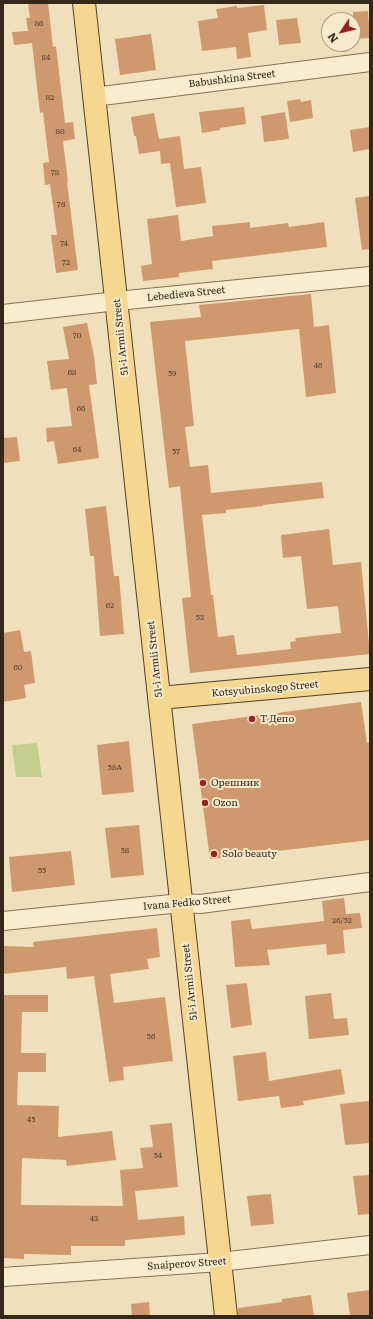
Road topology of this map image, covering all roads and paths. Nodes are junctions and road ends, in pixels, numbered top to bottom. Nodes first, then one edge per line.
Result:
1 (84, 3) edge
2 (370, 62) edge
3 (94, 97) junction
4 (370, 276) edge
5 (117, 301) junction
6 (3, 314) edge
7 (370, 679) edge
8 (159, 698) junction
9 (370, 882) edge
10 (181, 903) junction
11 (3, 921) edge
12 (370, 1245) edge
13 (220, 1262) junction
14 (3, 1277) edge
15 (226, 1316) edge

1 - 3 main road, 51-i Armii Street
2 - 3 street, Babushkina Street
3 - 5 main road, 51-i Armii Street
4 - 5 street, Lebedieva Street
5 - 6 street, Lebedieva Street
5 - 8 main road, 51-i Armii Street
7 - 8 main road, Kotsyubinskogo Street
8 - 10 main road, 51-i Armii Street
9 - 10 street, Ivana Fedko Street
10 - 11 street, Ivana Fedko Street
10 - 13 main road, 51-i Armii Street
12 - 13 street, Snaiperov Street
13 - 14 street, Snaiperov Street
13 - 15 main road, 51-i Armii Street

